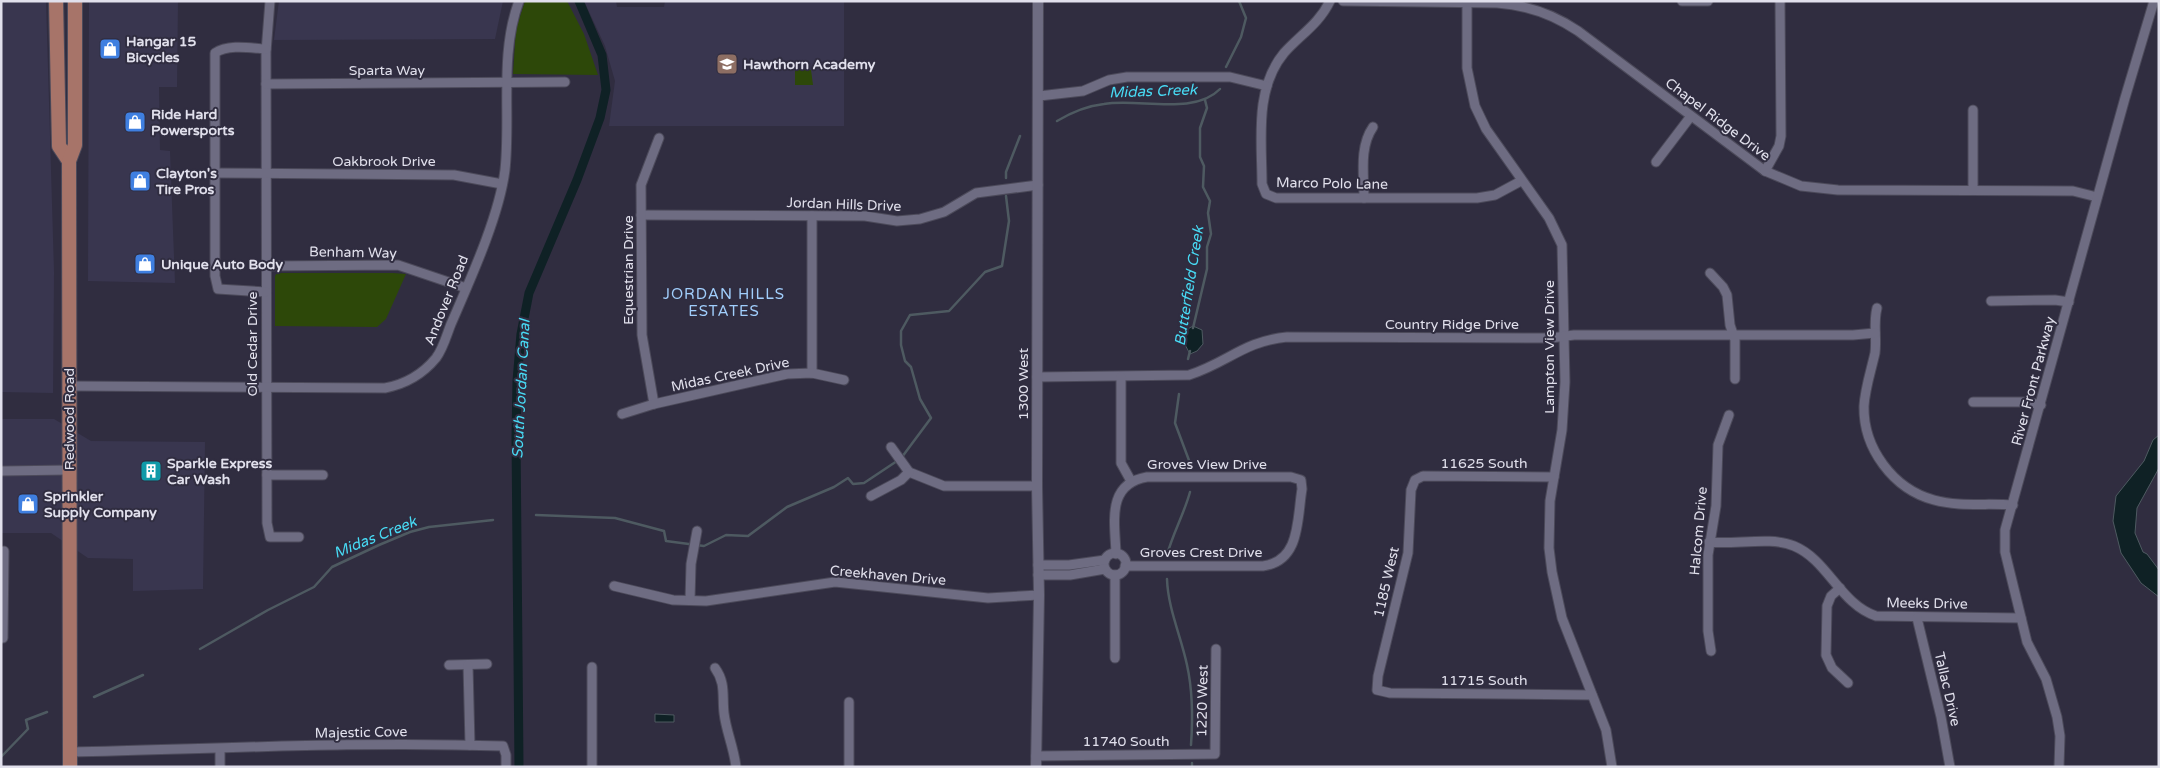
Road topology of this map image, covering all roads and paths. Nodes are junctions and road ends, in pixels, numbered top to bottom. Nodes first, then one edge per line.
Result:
1 (56, 1) edge
2 (75, 1) edge
3 (270, 1) edge
4 (519, 1) edge
5 (1038, 1) edge
6 (1330, 1) edge
7 (1343, 1) edge
8 (1708, 1) edge
9 (1780, 1) edge
10 (1682, 2) edge
11 (2151, 2) edge
12 (1467, 3) junction
13 (266, 49) junction
14 (508, 82) junction
15 (565, 82) dead end
16 (266, 84) junction
17 (1266, 86) junction
18 (1039, 96) junction
19 (1973, 110) dead end
20 (1691, 116) junction
21 (1374, 127) dead end
22 (659, 138) dead end
23 (69, 161) junction
24 (1656, 162) dead end
25 (1764, 171) junction
26 (215, 173) junction
27 (266, 174) junction
28 (1521, 181) junction
29 (502, 184) junction
30 (1038, 185) junction
31 (1973, 190) junction
32 (2097, 197) junction
33 (1364, 198) junction
34 (641, 215) junction
35 (812, 216) junction
36 (266, 266) junction
37 (1710, 273) dead end
38 (466, 288) junction
39 (266, 292) junction
40 (1990, 301) dead end
41 (2069, 302) junction
42 (1877, 308) dead end
43 (1875, 333) junction
44 (1733, 335) junction
45 (1564, 336) junction
46 (812, 373) junction
47 (1037, 377) junction
48 (1121, 377) junction
49 (1735, 379) dead end
50 (844, 380) dead end
51 (69, 386) junction
52 (266, 387) junction
53 (1973, 402) dead end
54 (654, 404) junction
55 (2041, 405) junction
56 (622, 414) dead end
57 (1729, 415) dead end
58 (891, 448) dead end
59 (69, 470) junction
60 (1, 471) edge
61 (910, 472) junction
62 (267, 475) junction
63 (322, 475) dead end
64 (1554, 477) junction
65 (1301, 480) joint
66 (1415, 480) joint
67 (1131, 481) junction
68 (1037, 486) junction
69 (871, 496) dead end
70 (2013, 505) junction
71 (697, 531) dead end
72 (299, 537) dead end
73 (1709, 542) junction
74 (4, 551) dead end
75 (1116, 554) junction
76 (1105, 565) junction
77 (1125, 566) junction
78 (1038, 570) junction
79 (3, 572) edge
80 (1115, 575) junction
81 (614, 586) dead end
82 (1840, 588) junction
83 (1039, 595) junction
84 (690, 600) junction
85 (1917, 618) junction
86 (2021, 618) junction
87 (1, 638) edge
88 (1216, 649) dead end
89 (1711, 652) dead end
90 (1115, 658) dead end
91 (487, 664) dead end
92 (449, 665) dead end
93 (468, 665) junction
94 (592, 667) dead end
95 (715, 668) dead end
96 (1848, 684) dead end
97 (1377, 690) joint
98 (1592, 694) junction
99 (848, 702) dead end
100 (470, 745) junction
101 (220, 749) junction
102 (1215, 754) joint
103 (1036, 756) junction
104 (70, 760) edge
105 (220, 767) edge
106 (506, 767) edge
107 (592, 767) edge
108 (736, 767) edge
109 (849, 767) edge
110 (1036, 767) edge
111 (1612, 767) edge
112 (1950, 767) edge
113 (2059, 767) edge

1 - 23 main road, Redwood Road
2 - 23 main road, Redwood Road
3 - 13 street, Old Cedar Drive
4 - 14 street, Andover Road
5 - 18 street, 1300 West
6 - 17 street, Marco Polo Lane
7 - 12 street, Chapel Ridge Drive
8 - 10 street
9 - 25 street
11 - 32 street, River Front Parkway
12 - 20 street, Chapel Ridge Drive
12 - 28 street, Lampton View Drive
13 - 16 street, Old Cedar Drive
13 - 26 street
14 - 15 street, Sparta Way
14 - 16 street, Sparta Way
14 - 29 street, Andover Road
16 - 27 street, Old Cedar Drive
17 - 18 street
17 - 33 street, Marco Polo Lane
18 - 30 street, 1300 West
19 - 31 street
20 - 24 street
20 - 25 street, Chapel Ridge Drive
21 - 33 street
22 - 34 street, Equestrian Drive
23 - 51 main road, Redwood Road
25 - 31 street, Chapel Ridge Drive
26 - 27 street, Oakbrook Drive
26 - 39 street
27 - 29 street, Oakbrook Drive
27 - 36 street, Old Cedar Drive
28 - 33 street, Marco Polo Lane
28 - 45 street, Lampton View Drive
29 - 38 street, Andover Road
30 - 35 street, Jordan Hills Drive
30 - 47 street, 1300 West
31 - 32 street, Chapel Ridge Drive
32 - 41 street, River Front Parkway
34 - 35 street, Jordan Hills Drive
34 - 54 street, Equestrian Drive
35 - 46 street
36 - 38 street, Benham Way
36 - 39 street, Old Cedar Drive
37 - 44 street
38 - 52 street, Andover Road
39 - 52 street, Old Cedar Drive
40 - 41 street
41 - 55 street, River Front Parkway
42 - 43 street
43 - 44 street, Country Ridge Drive
43 - 70 street
44 - 45 street, Country Ridge Drive
44 - 49 street
45 - 48 street, Country Ridge Drive
45 - 64 street, Lampton View Drive
46 - 50 street, Midas Creek Drive
46 - 54 street, Midas Creek Drive
47 - 48 street, Country Ridge Drive
47 - 68 street, 1300 West
48 - 67 street
51 - 52 street, Andover Road
51 - 59 main road, Redwood Road
52 - 62 street, Old Cedar Drive
53 - 55 street
54 - 56 street, Midas Creek Drive
55 - 70 street, River Front Parkway
57 - 73 street, Halcom Drive
58 - 61 street
59 - 60 street
59 - 104 main road, Redwood Road
61 - 68 street
61 - 69 street
62 - 63 street
62 - 72 street, Old Cedar Drive
64 - 66 street, 11625 South
64 - 98 street, Lampton View Drive
65 - 67 street, Groves View Drive
65 - 77 street, Groves Crest Drive
66 - 97 street, 1185 West
67 - 75 street, Groves View Drive
68 - 78 street, 1300 West
70 - 86 street, River Front Parkway
71 - 84 street
73 - 82 street, Meeks Drive
73 - 89 street, Halcom Drive
74 - 79 street
75 - 76 street
75 - 77 street
76 - 78 street
76 - 80 street
77 - 80 street
78 - 83 street, 1300 West
79 - 87 street
80 - 90 street
81 - 84 street, Creekhaven Drive
82 - 85 street, Meeks Drive
82 - 96 street
83 - 84 street, Creekhaven Drive
83 - 103 street, 1300 West
85 - 86 street, Meeks Drive
85 - 112 street, Tallac Drive
86 - 113 street, River Front Parkway
88 - 102 street, 1220 West
91 - 93 street
92 - 93 street
93 - 100 street
94 - 107 street
95 - 108 street
97 - 98 street, 11715 South
98 - 111 street, Lampton View Drive
99 - 109 street
100 - 101 street, Majestic Cove
100 - 106 street, Majestic Cove
101 - 104 street, Majestic Cove
101 - 105 street
102 - 103 street, 11740 South
103 - 110 street, 1300 West

